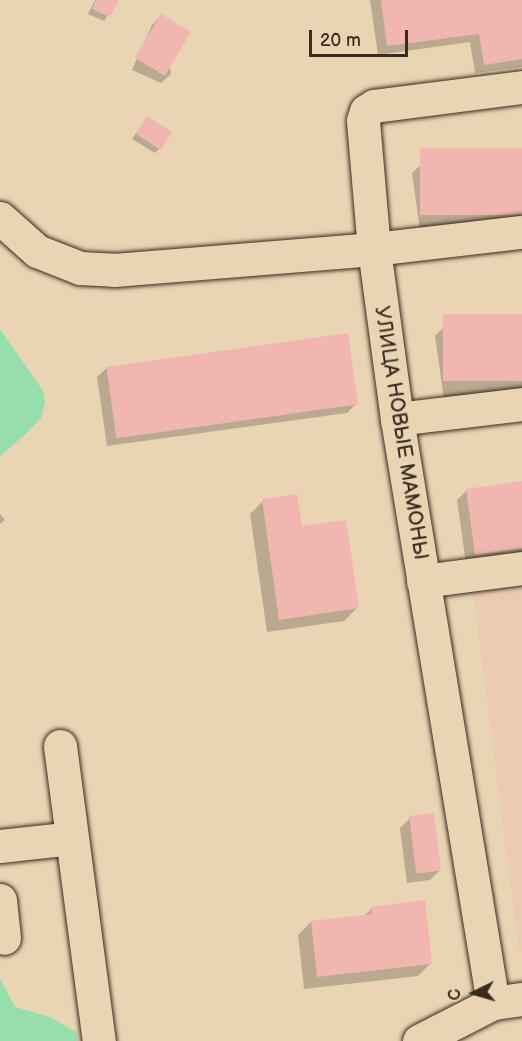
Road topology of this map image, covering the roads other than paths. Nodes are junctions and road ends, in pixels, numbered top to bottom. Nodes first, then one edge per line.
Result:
1 (522, 87) edge
2 (0, 218) edge
3 (522, 231) edge
4 (374, 249) junction
5 (522, 404) edge
6 (397, 419) junction
7 (522, 568) edge
8 (423, 581) junction
9 (60, 746) dead end
10 (72, 838) junction
11 (0, 846) edge
12 (0, 900) edge
13 (4, 938) dead end
14 (508, 1001) edge
15 (99, 1041) edge
16 (418, 1041) edge

1 - 4 street, УЛИЦА НОВЫЕ МАМОНЫ
2 - 4 street
3 - 4 street
4 - 6 street, УЛИЦА НОВЫЕ МАМОНЫ
5 - 6 street
6 - 8 street, УЛИЦА НОВЫЕ МАМОНЫ
7 - 8 street
8 - 14 street, УЛИЦА НОВЫЕ МАМОНЫ
9 - 10 street
10 - 11 street
10 - 15 street
12 - 13 street
14 - 16 street

